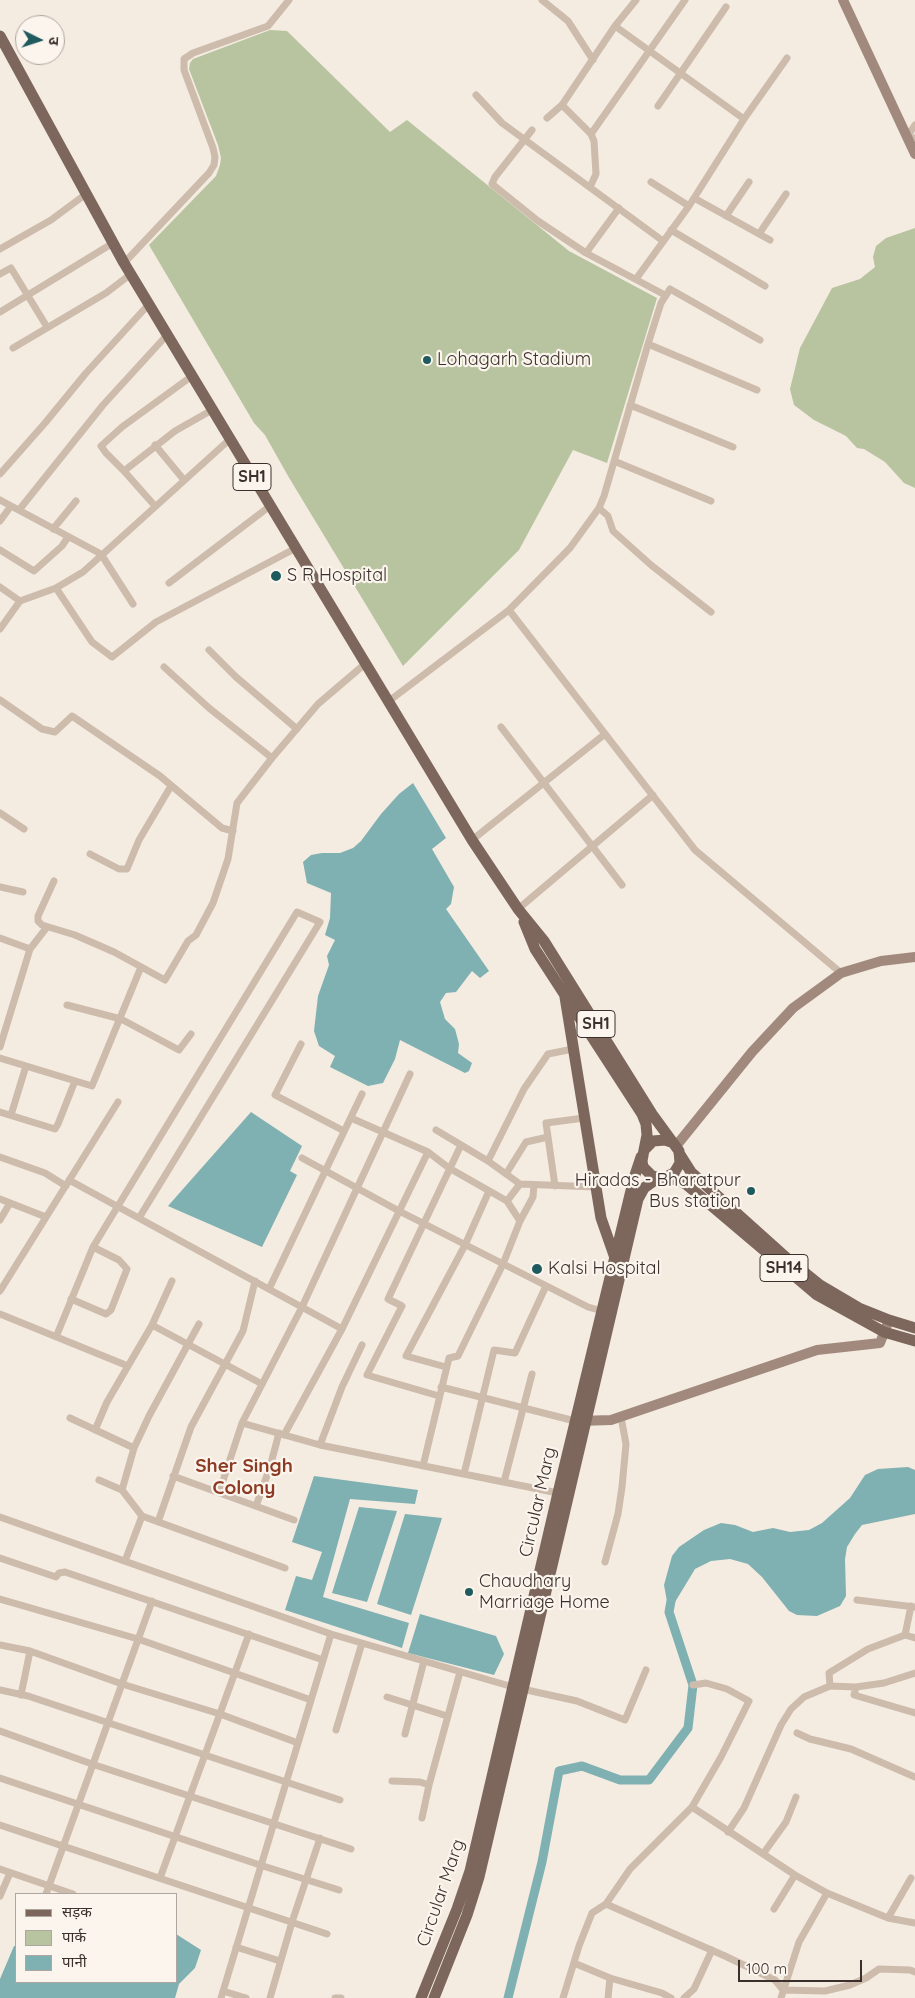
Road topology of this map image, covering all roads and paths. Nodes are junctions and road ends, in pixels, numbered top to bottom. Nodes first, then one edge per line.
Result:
1 (289, 0) edge
2 (542, 0) edge
3 (636, 0) edge
4 (686, 0) edge
5 (843, 0) edge
6 (726, 7) dead end
7 (616, 26) junction
8 (0, 36) edge
9 (649, 50) junction
10 (788, 58) dead end
11 (593, 60) junction
12 (682, 74) junction
13 (476, 95) dead end
14 (562, 105) junction
15 (658, 106) dead end
16 (547, 118) dead end
17 (744, 119) junction
18 (915, 125) edge
19 (532, 130) dead end
20 (591, 134) junction
21 (911, 138) edge
22 (524, 139) junction
23 (915, 154) edge
24 (651, 182) dead end
25 (749, 182) dead end
26 (590, 187) junction
27 (86, 194) junction
28 (786, 194) dead end
29 (694, 198) junction
30 (689, 206) junction
31 (619, 208) junction
32 (726, 216) junction
33 (671, 230) junction
34 (759, 234) junction
35 (770, 240) dead end
36 (663, 241) junction
37 (113, 243) junction
38 (0, 249) edge
39 (586, 253) junction
40 (124, 263) junction
41 (0, 274) edge
42 (131, 274) junction
43 (636, 279) junction
44 (765, 286) dead end
45 (28, 295) junction
46 (666, 295) junction
47 (149, 304) junction
48 (0, 312) edge
49 (47, 327) junction
50 (167, 335) junction
51 (760, 340) dead end
52 (648, 344) junction
53 (13, 348) dead end
54 (192, 376) junction
55 (757, 390) dead end
56 (630, 405) junction
57 (212, 410) junction
58 (229, 440) junction
59 (155, 445) junction
60 (733, 447) dead end
61 (614, 461) junction
62 (124, 471) junction
63 (0, 474) edge
64 (184, 480) junction
65 (0, 500) edge
66 (76, 501) dead end
67 (711, 501) dead end
68 (11, 506) junction
69 (154, 506) junction
70 (270, 506) junction
71 (599, 508) junction
72 (19, 510) junction
73 (0, 521) edge
74 (53, 529) junction
75 (68, 537) junction
76 (296, 548) junction
77 (0, 550) edge
78 (101, 554) junction
79 (169, 583) dead end
80 (0, 586) edge
81 (56, 588) junction
82 (20, 600) junction
83 (133, 604) dead end
84 (509, 610) junction
85 (711, 612) dead end
86 (0, 629) edge
87 (209, 650) dead end
88 (366, 664) junction
89 (164, 667) dead end
90 (0, 701) edge
91 (389, 701) junction
92 (501, 727) dead end
93 (297, 729) junction
94 (605, 734) junction
95 (272, 758) junction
96 (544, 783) junction
97 (171, 786) junction
98 (653, 795) junction
99 (0, 814) edge
100 (24, 829) dead end
101 (233, 831) junction
102 (472, 840) junction
103 (592, 846) junction
104 (90, 854) dead end
105 (54, 881) dead end
106 (622, 885) dead end
107 (0, 887) edge
108 (23, 892) dead end
109 (518, 909) junction
110 (47, 926) junction
111 (0, 938) edge
112 (30, 949) junction
113 (915, 957) edge
114 (141, 967) junction
115 (841, 973) junction
116 (564, 993) junction
117 (67, 1005) dead end
118 (121, 1019) junction
119 (191, 1034) dead end
120 (301, 1044) dead end
121 (0, 1047) edge
122 (573, 1049) junction
123 (0, 1058) edge
124 (26, 1066) junction
125 (410, 1074) dead end
126 (75, 1080) junction
127 (362, 1094) dead end
128 (118, 1102) dead end
129 (0, 1112) edge
130 (10, 1115) junction
131 (350, 1118) junction
132 (584, 1118) junction
133 (436, 1130) dead end
134 (344, 1131) junction
135 (383, 1132) junction
136 (548, 1137) junction
137 (461, 1145) junction
138 (675, 1146) junction
139 (428, 1152) junction
140 (643, 1152) junction
141 (0, 1157) edge
142 (302, 1158) dead end
143 (488, 1161) junction
144 (449, 1168) junction
145 (325, 1171) junction
146 (506, 1174) junction
147 (661, 1178) junction
148 (67, 1183) junction
149 (520, 1184) junction
150 (534, 1185) junction
151 (555, 1186) junction
152 (596, 1187) junction
153 (356, 1189) junction
154 (489, 1191) junction
155 (0, 1199) edge
156 (507, 1201) junction
157 (10, 1203) junction
158 (117, 1206) junction
159 (399, 1211) junction
160 (46, 1217) junction
161 (139, 1218) junction
162 (0, 1220) edge
163 (520, 1221) junction
164 (423, 1224) junction
165 (465, 1245) junction
166 (94, 1247) junction
167 (614, 1258) junction
168 (503, 1264) junction
169 (172, 1281) dead end
170 (255, 1281) junction
171 (546, 1286) junction
172 (269, 1289) junction
173 (0, 1290) edge
174 (71, 1299) junction
175 (302, 1307) junction
176 (606, 1312) junction
177 (0, 1314) edge
178 (889, 1320) junction
179 (199, 1324) dead end
180 (152, 1325) junction
181 (915, 1328) edge
182 (342, 1329) junction
183 (884, 1332) junction
184 (56, 1337) junction
185 (915, 1341) edge
186 (188, 1345) junction
187 (362, 1345) dead end
188 (225, 1365) junction
189 (128, 1366) junction
190 (446, 1367) junction
191 (532, 1374) dead end
192 (262, 1384) junction
193 (441, 1387) junction
194 (439, 1396) junction
195 (481, 1398) junction
196 (523, 1408) junction
197 (621, 1417) junction
198 (70, 1418) dead end
199 (580, 1421) junction
200 (242, 1423) junction
201 (96, 1430) junction
202 (282, 1434) junction
203 (320, 1445) junction
204 (134, 1448) junction
205 (423, 1466) junction
206 (464, 1474) junction
207 (173, 1476) junction
208 (98, 1480) dead end
209 (504, 1482) junction
210 (122, 1490) junction
211 (219, 1493) junction
212 (558, 1493) junction
213 (256, 1506) junction
214 (142, 1516) junction
215 (0, 1517) edge
216 (294, 1520) dead end
217 (158, 1522) junction
218 (0, 1558) edge
219 (125, 1561) junction
220 (605, 1562) dead end
221 (285, 1568) dead end
222 (0, 1599) edge
223 (857, 1600) dead end
224 (152, 1601) junction
225 (913, 1606) edge
226 (249, 1634) junction
227 (331, 1634) junction
228 (905, 1635) junction
229 (915, 1638) edge
230 (138, 1639) junction
231 (362, 1643) junction
232 (0, 1645) edge
233 (30, 1651) junction
234 (323, 1660) junction
235 (424, 1661) junction
236 (646, 1670) dead end
237 (235, 1672) junction
238 (460, 1672) junction
239 (915, 1673) edge
240 (122, 1684) junction
241 (692, 1685) dead end
242 (830, 1686) junction
243 (856, 1687) junction
244 (518, 1688) junction
245 (0, 1690) edge
246 (21, 1695) junction
247 (387, 1697) dead end
248 (311, 1700) junction
249 (412, 1705) junction
250 (220, 1714) junction
251 (915, 1714) edge
252 (447, 1716) junction
253 (107, 1723) junction
254 (336, 1730) dead end
255 (0, 1731) edge
256 (797, 1733) dead end
257 (405, 1734) dead end
258 (298, 1743) junction
259 (204, 1755) junction
260 (92, 1764) junction
261 (915, 1777) edge
262 (0, 1778) edge
263 (392, 1781) dead end
264 (286, 1782) junction
265 (429, 1785) junction
266 (190, 1795) junction
267 (796, 1796) dead end
268 (340, 1800) dead end
269 (78, 1804) junction
270 (692, 1808) junction
271 (422, 1818) dead end
272 (273, 1822) junction
273 (0, 1825) edge
274 (728, 1832) junction
275 (175, 1837) junction
276 (320, 1838) junction
277 (63, 1846) junction
278 (351, 1849) dead end
279 (763, 1854) junction
280 (260, 1865) junction
281 (0, 1869) edge
282 (10, 1872) junction
283 (795, 1875) junction
284 (160, 1878) junction
285 (911, 1878) dead end
286 (306, 1880) junction
287 (49, 1886) junction
288 (339, 1890) dead end
289 (46, 1893) edge
290 (70, 1893) edge
291 (827, 1893) junction
292 (0, 1896) edge
293 (606, 1904) junction
294 (247, 1908) junction
295 (774, 1909) dead end
296 (888, 1918) junction
297 (292, 1922) junction
298 (915, 1923) edge
299 (327, 1934) dead end
300 (236, 1948) junction
301 (712, 1950) junction
302 (280, 1961) junction
303 (574, 1963) junction
304 (915, 1972) edge
305 (610, 1978) junction
306 (783, 1990) junction
307 (222, 1994) edge
308 (246, 1998) edge
309 (270, 1998) edge
310 (335, 1998) edge
311 (341, 1998) edge
312 (421, 1998) edge
313 (434, 1998) edge
314 (563, 1998) edge
315 (608, 1998) edge
316 (671, 1998) edge
317 (684, 1998) edge
318 (781, 1998) edge

1 - 40 street
2 - 11 street
3 - 7 street
4 - 9 street
5 - 21 street
6 - 12 street
7 - 9 street
7 - 11 street
8 - 27 main road, SH1
9 - 12 street
9 - 20 street
10 - 17 street
11 - 14 street
12 - 15 street
12 - 17 street
13 - 22 street
14 - 16 street
14 - 20 street
17 - 29 street
18 - 21 street
19 - 22 street
20 - 26 street
21 - 23 street
22 - 26 street
22 - 39 street
24 - 30 street
25 - 32 street
26 - 31 street
27 - 37 main road, SH1
27 - 38 street
28 - 34 street
29 - 30 street
29 - 32 street
30 - 33 street
31 - 36 street
31 - 39 street
32 - 34 street
33 - 36 street
33 - 44 street
34 - 35 street
36 - 43 street
37 - 40 main road, SH1
37 - 45 street
39 - 43 street
40 - 42 main road, SH1
41 - 45 street
42 - 47 main road, SH1
42 - 49 street
43 - 46 street
45 - 48 street
45 - 49 street
46 - 51 street
46 - 52 street
47 - 50 main road, SH1
47 - 63 street
49 - 53 street
50 - 54 main road, SH1
50 - 72 street
52 - 55 street
52 - 56 street
54 - 57 main road, SH1
54 - 62 street
56 - 60 street
56 - 61 street
57 - 58 main road, SH1
57 - 59 street
58 - 64 street
58 - 70 main road, SH1
59 - 62 street
59 - 64 street
61 - 67 street
61 - 71 street
62 - 69 street
64 - 69 street
65 - 68 street
66 - 74 street
68 - 72 street
68 - 73 street
69 - 78 street
70 - 76 main road, SH1
70 - 79 street
71 - 84 street
71 - 85 street
72 - 74 street
74 - 75 street
75 - 77 street
75 - 78 street
76 - 81 street
76 - 88 main road, SH1
78 - 81 street
78 - 83 street
80 - 82 street
81 - 82 street
82 - 86 street
84 - 91 street
84 - 94 street
87 - 93 street
88 - 91 main road, SH1
88 - 93 street
89 - 95 street
90 - 97 street
91 - 102 main road, SH1
92 - 96 street
93 - 95 street
94 - 96 street
94 - 98 street
95 - 101 street
96 - 102 street
96 - 103 street
97 - 101 street
97 - 104 street
98 - 103 street
98 - 115 street
99 - 100 street
101 - 114 street
102 - 109 main road, SH1
103 - 106 street
103 - 109 street
105 - 110 street
107 - 108 street
109 - 116 main road, SH1
109 - 138 main road, SH1
110 - 112 street
110 - 114 street
111 - 112 street
112 - 121 street
113 - 115 street
114 - 118 street
115 - 138 street
116 - 122 main road
116 - 140 main road, SH1
117 - 118 street
118 - 119 street
118 - 126 street
120 - 134 street
122 - 132 main road
122 - 143 street
123 - 124 street
124 - 126 street
124 - 130 street
125 - 135 street
126 - 130 street
127 - 131 street
128 - 148 street
129 - 130 street
131 - 134 street
131 - 135 street
132 - 136 street
132 - 152 main road
133 - 137 street
134 - 145 street
135 - 139 street
135 - 153 street
136 - 146 street
136 - 151 street
137 - 143 street
137 - 144 street
138 - 140 main road
138 - 147 main road
138 - 178 main road, SH14
139 - 144 street
139 - 159 street
140 - 147 main road
140 - 167 main road, Circular Marg
141 - 148 street
142 - 145 street
143 - 146 street
144 - 154 street
144 - 164 street
145 - 153 street
145 - 172 street
146 - 149 street
147 - 176 main road, Circular Marg
147 - 183 main road, SH14
148 - 158 street
148 - 160 street
149 - 150 street
149 - 156 street
150 - 151 street
150 - 163 street
151 - 152 street
152 - 167 main road
153 - 159 street
153 - 175 street
154 - 156 street
154 - 165 street
155 - 157 street
156 - 163 street
157 - 160 street
157 - 162 street
158 - 161 street
158 - 161 street
158 - 166 street
159 - 164 street
159 - 182 street
160 - 173 street
161 - 170 street
163 - 168 street
164 - 165 street
164 - 194 street
165 - 168 street
165 - 190 street
166 - 174 street
166 - 174 street
167 - 176 main road, Circular Marg
168 - 171 street
168 - 190 street
169 - 180 street
170 - 172 street
170 - 188 street
171 - 176 street
171 - 195 street
172 - 175 street
174 - 184 street
175 - 182 street
175 - 192 street
176 - 199 main road, Circular Marg
177 - 184 street
178 - 181 main road, SH14
178 - 183 street
179 - 186 street
180 - 186 street
180 - 189 street
182 - 202 street
183 - 185 main road, SH14
183 - 197 street
184 - 189 street
186 - 188 street
186 - 204 street
187 - 203 street
188 - 192 street
188 - 207 street
189 - 201 street
190 - 193 street
191 - 196 street
192 - 200 street
193 - 194 street
193 - 195 street
194 - 205 street
195 - 196 street
195 - 206 street
196 - 199 street
196 - 209 street
197 - 199 street
197 - 220 street
198 - 201 street
199 - 212 main road, Circular Marg
199 - 244 main road, Circular Marg
200 - 202 street
200 - 211 street
201 - 204 street
202 - 203 street
202 - 213 street
203 - 205 street
204 - 210 street
205 - 206 street
206 - 209 street
207 - 211 street
207 - 217 street
208 - 210 street
209 - 212 street
210 - 214 street
211 - 213 street
212 - 244 main road, Circular Marg
213 - 216 street
214 - 217 street
214 - 219 street
215 - 219 street
217 - 221 street
218 - 224 street
219 - 227 street
222 - 230 street
223 - 225 street
224 - 226 street
224 - 230 street
225 - 228 street
226 - 234 street
226 - 237 street
227 - 231 street
227 - 234 street
228 - 229 street
228 - 242 street
230 - 237 street
230 - 240 street
231 - 235 street
231 - 254 street
232 - 233 street
233 - 240 street
233 - 246 street
234 - 248 street
235 - 238 street
235 - 249 street
236 - 244 street
237 - 248 street
237 - 250 street
238 - 244 street
238 - 252 street
239 - 243 street
240 - 250 street
240 - 253 street
241 - 270 street
242 - 243 street
242 - 274 street
243 - 251 street
244 - 312 main road, Circular Marg
244 - 313 main road, Circular Marg
245 - 246 street
246 - 253 street
247 - 249 street
248 - 258 street
249 - 252 street
249 - 257 street
250 - 258 street
250 - 259 street
252 - 265 street
253 - 259 street
253 - 260 street
255 - 260 street
256 - 261 street
258 - 264 street
259 - 264 street
259 - 266 street
260 - 266 street
260 - 269 street
262 - 269 street
263 - 265 street
264 - 268 street
264 - 272 street
265 - 271 street
266 - 272 street
266 - 275 street
267 - 279 street
269 - 275 street
269 - 277 street
270 - 274 street
270 - 293 street
272 - 276 street
272 - 280 street
273 - 277 street
274 - 279 street
275 - 280 street
275 - 284 street
276 - 278 street
276 - 286 street
277 - 284 street
277 - 287 street
279 - 283 street
280 - 286 street
280 - 294 street
281 - 282 street
282 - 287 street
282 - 292 street
283 - 291 street
283 - 295 street
284 - 294 street
285 - 296 street
286 - 288 street
286 - 297 street
287 - 289 street
287 - 290 street
291 - 296 street
291 - 306 street
293 - 301 street
293 - 303 street
294 - 297 street
294 - 300 street
296 - 298 street
297 - 299 street
297 - 302 street
300 - 302 street
300 - 307 street
301 - 306 street
301 - 317 street
302 - 309 street
303 - 305 street
303 - 314 street
304 - 306 street
305 - 315 street
305 - 316 street
306 - 318 street
307 - 308 street
310 - 311 street

